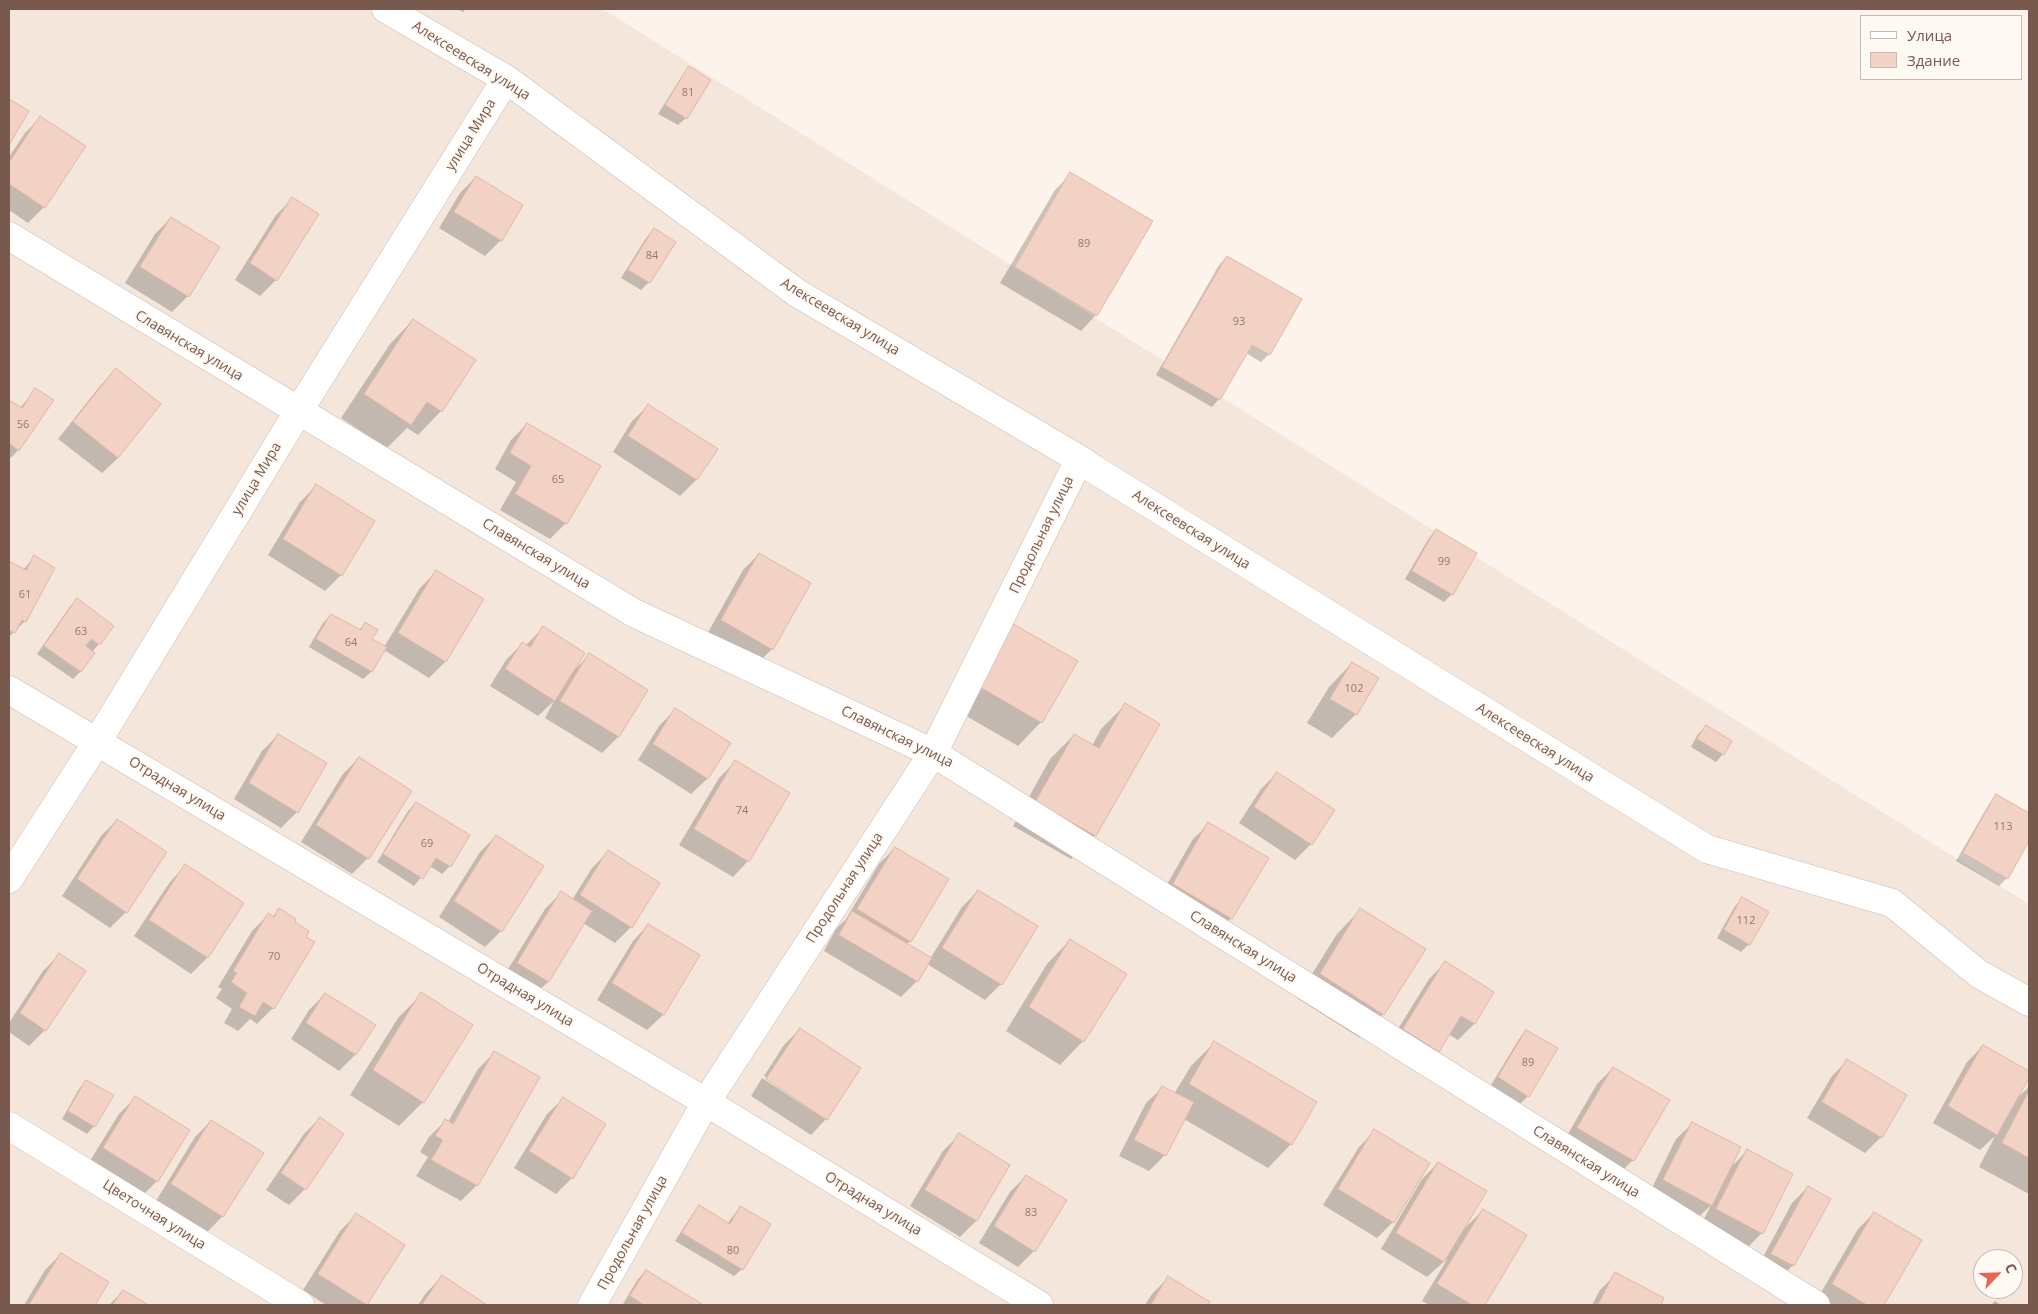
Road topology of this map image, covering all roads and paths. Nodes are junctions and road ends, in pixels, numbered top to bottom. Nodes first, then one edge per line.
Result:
1 (386, 9) edge
2 (506, 79) junction
3 (9, 236) edge
4 (298, 412) junction
5 (1079, 460) junction
6 (9, 690) edge
7 (97, 742) junction
8 (933, 753) junction
9 (9, 879) edge
10 (2029, 1002) edge
11 (706, 1102) junction
12 (9, 1126) edge
13 (300, 1305) edge
14 (592, 1305) edge
15 (1039, 1305) edge
16 (1816, 1305) edge

1 - 2 street, Алексеевская улица
2 - 4 street, улица Мира
2 - 5 street, Алексеевская улица
3 - 4 street, Славянская улица
4 - 7 street, улица Мира
4 - 8 street, Славянская улица
5 - 8 street, Продольная улица
5 - 10 street, Алексеевская улица
6 - 7 street, Отрадная улица
7 - 9 street, улица Мира
7 - 11 street, Отрадная улица
8 - 11 street, Продольная улица
8 - 16 street, Славянская улица
11 - 14 street, Продольная улица
11 - 15 street, Отрадная улица
12 - 13 street, Цветочная улица

